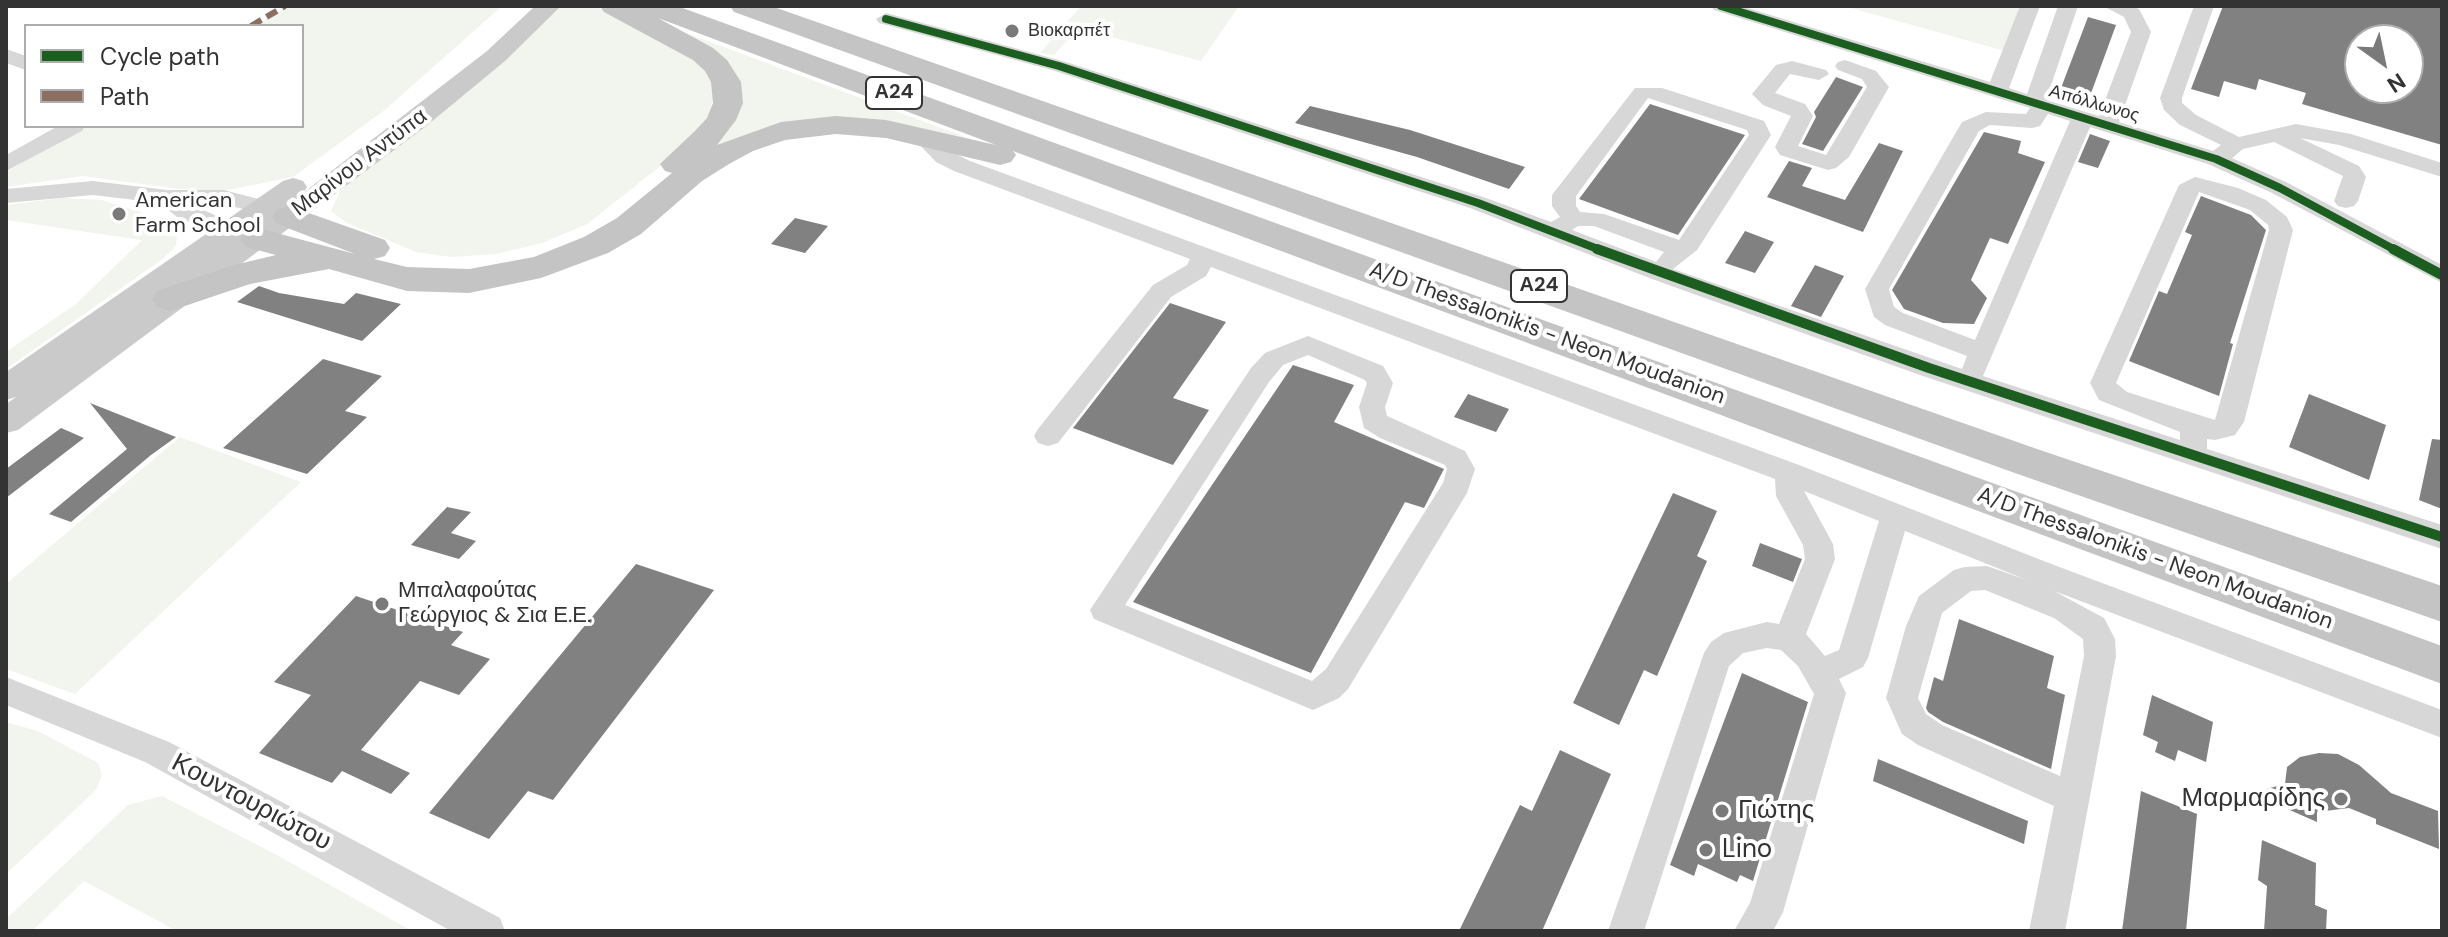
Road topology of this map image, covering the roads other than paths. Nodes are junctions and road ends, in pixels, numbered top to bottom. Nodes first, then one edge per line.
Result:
1 (516, 6) edge
2 (549, 6) edge
3 (614, 6) edge
4 (651, 6) edge
5 (744, 6) edge
6 (1721, 6) edge
7 (2030, 6) edge
8 (2068, 6) edge
9 (2113, 6) edge
10 (2204, 6) edge
11 (1748, 9) edge
12 (886, 19) dead end
13 (1850, 56) junction
14 (1819, 74) junction
15 (1997, 91) junction
16 (1804, 98) dead end
17 (2038, 105) junction
18 (2083, 117) junction
19 (2107, 124) junction
20 (70, 128) edge
21 (2274, 134) junction
22 (925, 137) junction
23 (2236, 144) junction
24 (2216, 159) junction
25 (6, 164) edge
26 (2442, 170) edge
27 (1137, 183) junction
28 (318, 194) junction
29 (6, 196) edge
30 (167, 197) junction
31 (2346, 201) dead end
32 (1573, 219) junction
33 (260, 223) junction
34 (1552, 233) junction
35 (336, 247) junction
36 (1682, 250) junction
37 (1204, 256) junction
38 (1661, 273) junction
39 (2442, 275) edge
40 (170, 299) junction
41 (1334, 304) junction
42 (1312, 346) junction
43 (1982, 352) junction
44 (1971, 381) junction
45 (6, 388) edge
46 (6, 421) edge
47 (1048, 436) dead end
48 (2193, 440) junction
49 (1789, 473) junction
50 (1895, 515) junction
51 (2442, 537) edge
52 (2040, 586) junction
53 (2442, 604) edge
54 (1789, 638) junction
55 (2442, 665) edge
56 (1821, 673) junction
57 (6, 691) edge
58 (2442, 724) edge
59 (2073, 798) junction
60 (487, 931) edge
61 (1626, 931) edge
62 (1752, 931) edge
63 (2047, 931) edge

1 - 33 main road, Μαρίνου Αντύπα
2 - 28 main road, Μαρίνου Αντύπα
3 - 35 highway
4 - 27 highway, A/D Thessalonikis - Neon Moudanion / Α24
5 - 53 highway, A/D Thessalonikis - Neon Moudanion / Α24
6 - 11 street, Απόλλωνος
7 - 15 street
8 - 17 street
9 - 19 street
10 - 23 street
11 - 13 street, Απόλλωνος
12 - 34 street
13 - 14 street
13 - 14 street
13 - 15 street, Απόλλωνος
14 - 16 street
15 - 17 street, Απόλλωνος
17 - 18 street, Απόλλωνος
17 - 43 street
18 - 19 street, Απόλλωνος
18 - 43 street
19 - 24 street, Απόλλωνος
20 - 25 street
21 - 23 street
21 - 26 street
21 - 31 street
22 - 27 highway
22 - 35 highway
22 - 37 street
23 - 24 street
24 - 39 street, Απόλλωνος
27 - 55 highway, A/D Thessalonikis - Neon Moudanion / Α24
28 - 33 main road, Μαρίνου Αντύπα
28 - 35 highway
29 - 30 street
30 - 33 street
30 - 33 street
32 - 34 street
32 - 36 street
32 - 36 street
33 - 35 highway
33 - 40 main road, Μαρίνου Αντύπα
33 - 45 main road, Μαρίνου Αντύπα
34 - 38 street
35 - 40 highway
36 - 38 street
37 - 41 street
37 - 47 street
38 - 44 street
40 - 46 main road, Μαρίνου Αντύπα
41 - 42 street
41 - 49 street
42 - 42 street
43 - 44 street
44 - 48 street
48 - 48 street
48 - 51 street
49 - 50 street
49 - 54 street
50 - 52 street
50 - 56 street
52 - 58 street
52 - 59 street
52 - 59 street
54 - 56 street
54 - 61 street
56 - 62 street
57 - 60 street, Κουντουριώτου
59 - 63 street

